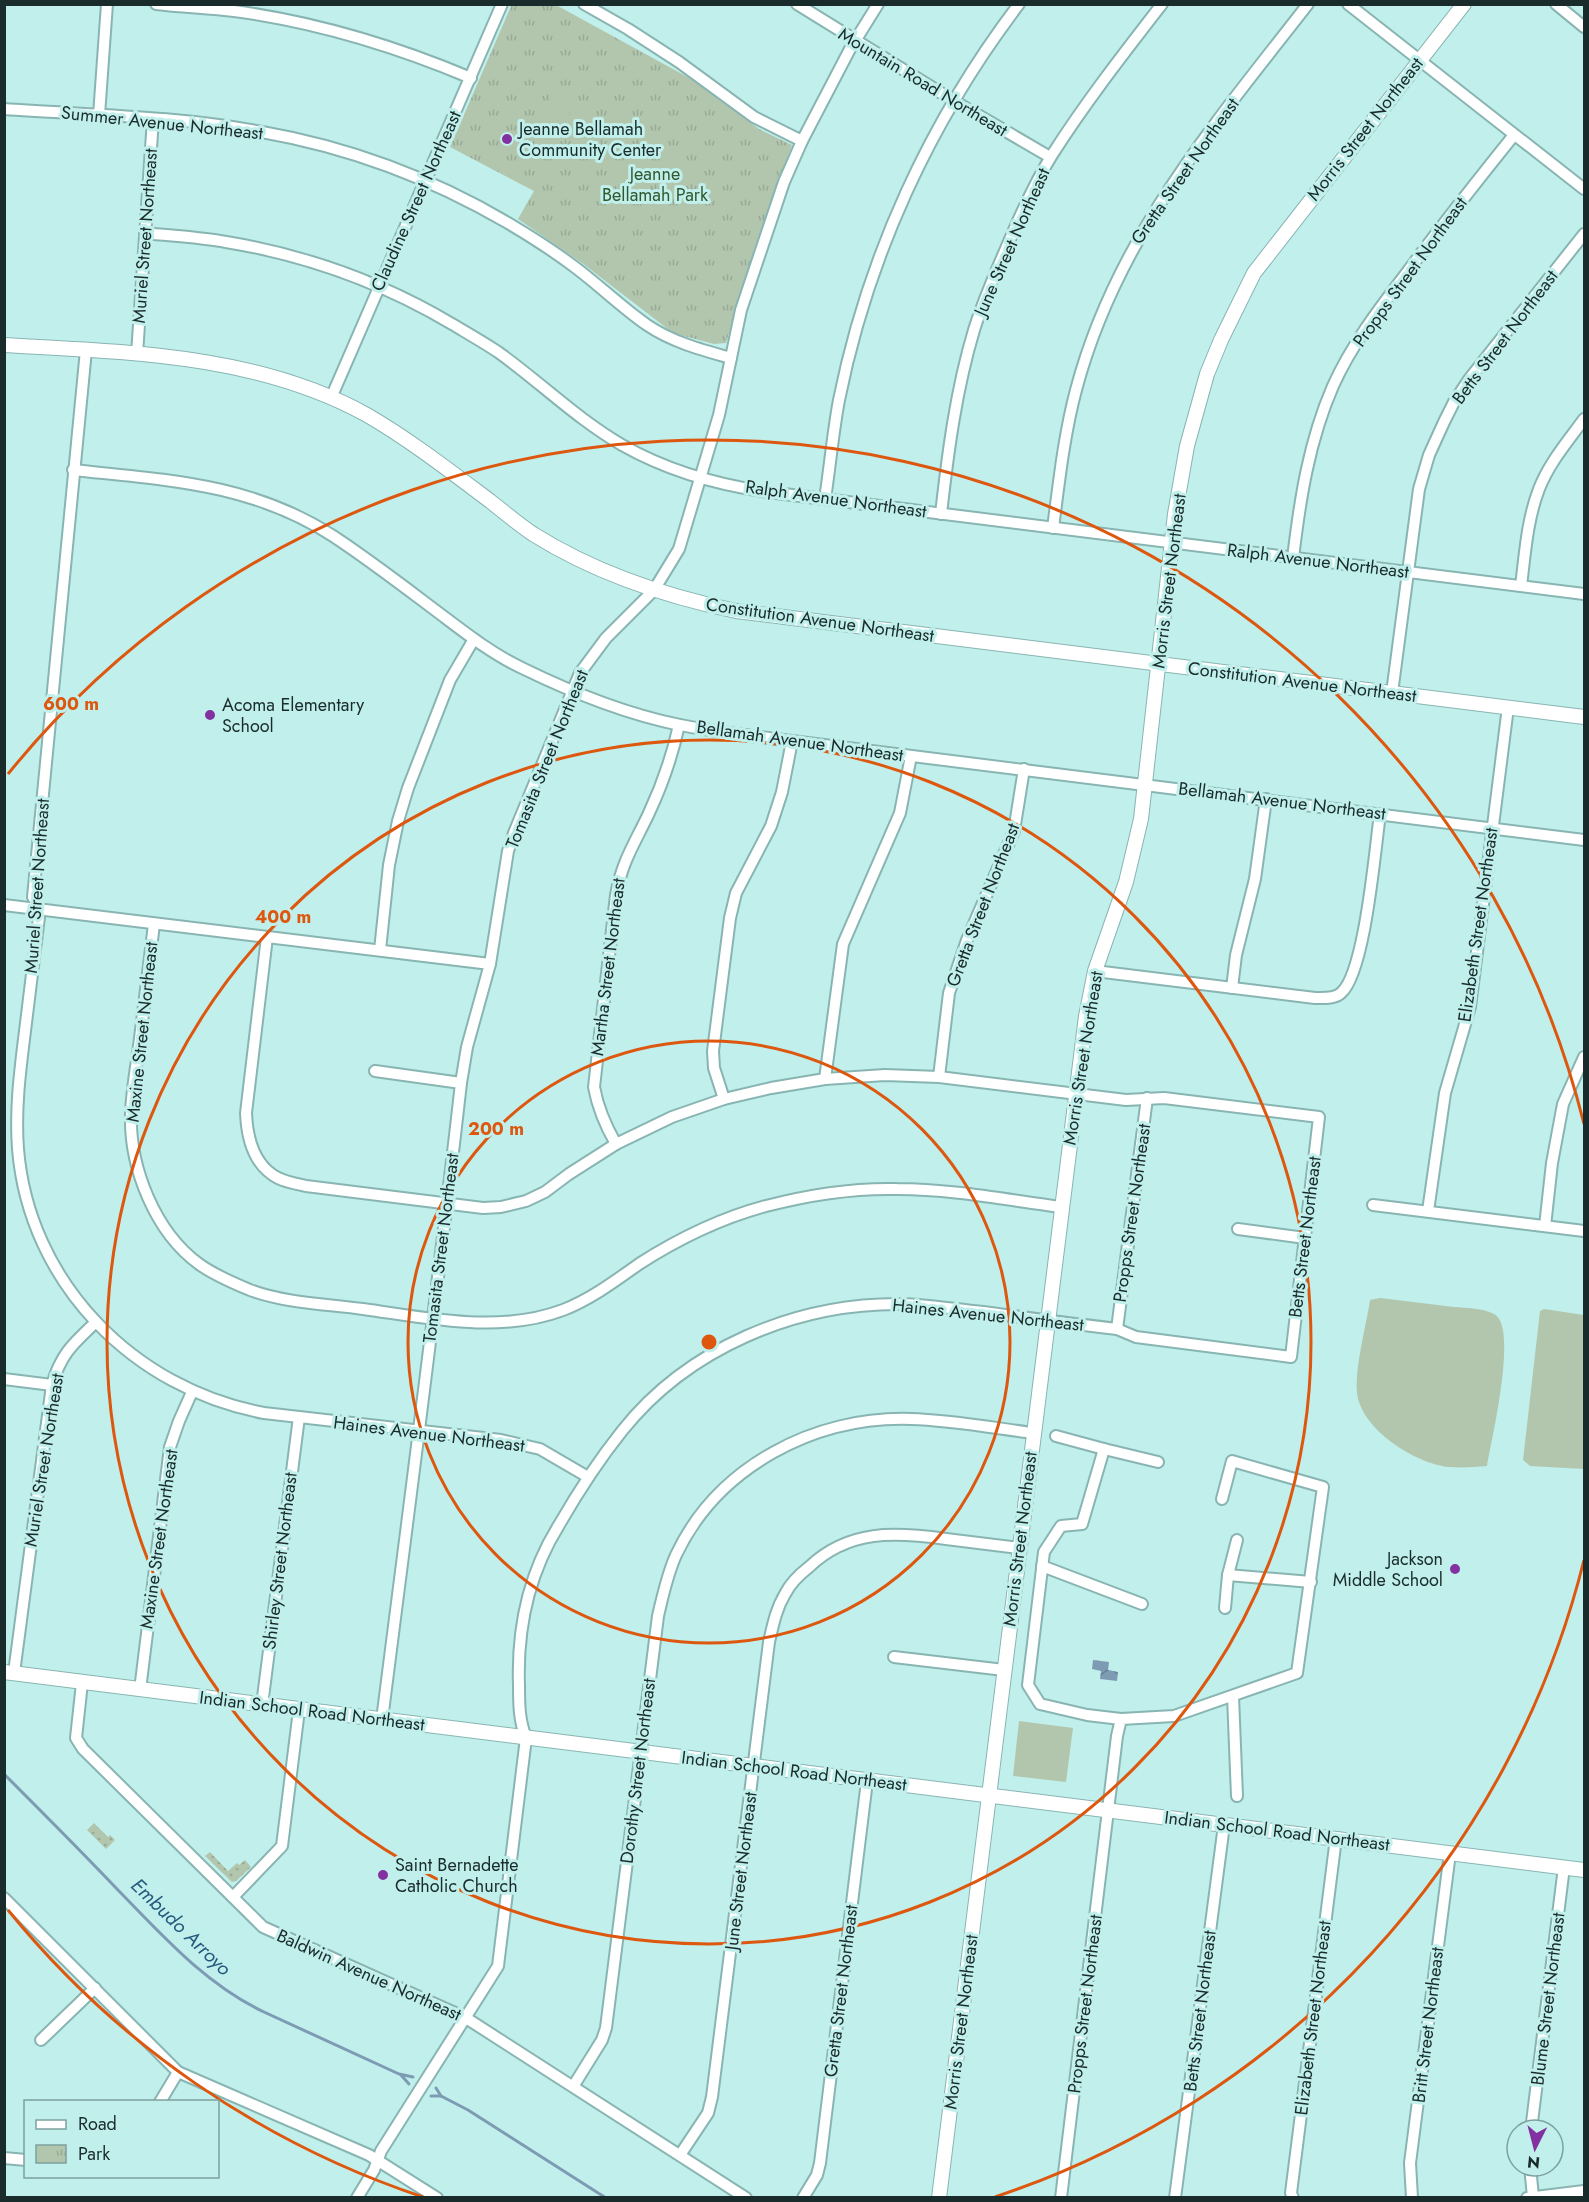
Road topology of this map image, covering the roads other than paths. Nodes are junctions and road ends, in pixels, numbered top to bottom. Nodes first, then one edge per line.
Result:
1 (107, 4) edge
2 (156, 4) edge
3 (502, 4) edge
4 (584, 4) edge
5 (797, 4) edge
6 (878, 4) edge
7 (1019, 4) edge
8 (1162, 4) edge
9 (1308, 4) edge
10 (1348, 4) edge
11 (1464, 4) edge
12 (1556, 4) edge
13 (1584, 27) edge
14 (855, 41) junction
15 (1418, 61) junction
16 (471, 78) junction
17 (954, 101) junction
18 (4, 109) edge
19 (99, 115) junction
20 (153, 119) junction
21 (1514, 135) junction
22 (802, 141) junction
23 (1050, 157) junction
24 (424, 181) junction
25 (1584, 189) edge
26 (145, 233) junction
27 (1584, 234) edge
28 (378, 287) junction
29 (4, 345) edge
30 (86, 350) junction
31 (137, 354) junction
32 (731, 358) junction
33 (331, 398) junction
34 (1584, 418) edge
35 (73, 470) junction
36 (702, 477) junction
37 (825, 499) junction
38 (941, 514) junction
39 (1053, 528) junction
40 (1172, 543) junction
41 (1293, 558) junction
42 (1407, 573) junction
43 (1521, 586) junction
44 (654, 590) junction
45 (1584, 594) edge
46 (474, 639) junction
47 (1159, 664) junction
48 (573, 690) junction
49 (1392, 693) junction
50 (1508, 708) junction
51 (1584, 717) edge
52 (679, 724) junction
53 (792, 741) junction
54 (911, 756) junction
55 (1024, 769) junction
56 (1144, 784) junction
57 (1266, 799) junction
58 (1380, 814) junction
59 (1493, 828) junction
60 (1584, 840) edge
61 (4, 905) edge
62 (40, 909) junction
63 (154, 924) junction
64 (267, 937) junction
65 (380, 950) junction
66 (490, 964) junction
67 (1095, 971) junction
68 (1232, 988) junction
69 (1584, 1057) edge
70 (375, 1071) dead end
71 (939, 1077) junction
72 (825, 1079) junction
73 (461, 1083) junction
74 (1076, 1093) junction
75 (1147, 1098) junction
76 (724, 1099) junction
77 (616, 1144) junction
78 (447, 1203) junction
79 (1373, 1205) dead end
80 (1062, 1207) junction
81 (1428, 1211) junction
82 (1545, 1226) junction
83 (1238, 1229) dead end
84 (1584, 1231) edge
85 (1305, 1239) junction
86 (432, 1318) junction
87 (1047, 1320) junction
88 (96, 1322) junction
89 (1117, 1329) junction
90 (1291, 1357) joint
91 (4, 1379) edge
92 (52, 1384) junction
93 (192, 1392) junction
94 (298, 1417) junction
95 (420, 1431) junction
96 (1033, 1433) junction
97 (1056, 1436) dead end
98 (1104, 1449) junction
99 (1158, 1462) dead end
100 (588, 1477) junction
101 (1222, 1499) dead end
102 (1236, 1540) dead end
103 (1019, 1548) junction
104 (1042, 1566) junction
105 (1228, 1575) junction
106 (1311, 1582) junction
107 (1142, 1604) dead end
108 (1225, 1608) dead end
109 (894, 1657) dead end
110 (1004, 1670) junction
111 (9, 1673) edge
112 (82, 1683) junction
113 (140, 1690) junction
114 (1233, 1696) junction
115 (262, 1705) junction
116 (300, 1710) junction
117 (1121, 1719) junction
118 (382, 1720) junction
119 (526, 1738) junction
120 (640, 1752) junction
121 (754, 1767) junction
122 (867, 1781) junction
123 (989, 1795) junction
124 (1237, 1796) dead end
125 (1109, 1810) junction
126 (1224, 1825) junction
127 (1336, 1838) junction
128 (1450, 1853) junction
129 (1564, 1867) junction
130 (1584, 1870) edge
131 (233, 1897) junction
132 (4, 1898) edge
133 (94, 1989) junction
134 (466, 2018) junction
135 (40, 2040) dead end
136 (178, 2072) junction
137 (574, 2085) junction
138 (161, 2100) edge
139 (1533, 2118) edge
140 (680, 2155) junction
141 (4, 2158) edge
142 (24, 2160) edge
143 (378, 2160) junction
144 (1531, 2178) edge
145 (1584, 2191) edge
146 (1533, 2197) edge
147 (357, 2198) edge
148 (437, 2198) edge
149 (746, 2198) edge
150 (803, 2198) edge
151 (939, 2198) edge
152 (1060, 2198) edge
153 (1175, 2198) edge
154 (1293, 2198) edge
155 (1412, 2198) edge
156 (1527, 2198) edge

1 - 19 street
2 - 16 street
3 - 16 street, Claudine Street Northeast
4 - 22 street
5 - 14 street, Mountain Road Northeast
6 - 14 street, Tomasita Street Northeast
7 - 17 street
8 - 23 street, June Street Northeast
9 - 39 street, Gretta Street Northeast
10 - 15 street
11 - 15 street, Morris Street Northeast
12 - 13 street
14 - 17 street, Mountain Road Northeast
14 - 22 street, Tomasita Street Northeast
15 - 21 street
15 - 40 street, Morris Street Northeast
16 - 24 street, Claudine Street Northeast
17 - 23 street, Mountain Road Northeast
17 - 37 street
18 - 19 street, Summer Avenue Northeast
19 - 20 street, Summer Avenue Northeast
20 - 24 street, Summer Avenue Northeast
20 - 26 street, Muriel Street Northeast
21 - 25 street
21 - 41 street, Propps Street Northeast
22 - 32 street, Tomasita Street Northeast
23 - 38 street, June Street Northeast
24 - 28 street, Claudine Street Northeast
24 - 32 street, Summer Avenue Northeast
26 - 28 street, Ralph Avenue Northeast
26 - 31 street, Muriel Street Northeast
27 - 42 street, Betts Street Northeast
28 - 33 street, Claudine Street Northeast
28 - 36 street, Ralph Avenue Northeast
29 - 30 street, Constitution Avenue Northeast
30 - 31 street, Constitution Avenue Northeast
30 - 35 street, Muriel Street Northeast
31 - 33 street, Constitution Avenue Northeast
32 - 36 street, Tomasita Street Northeast
33 - 44 street, Constitution Avenue Northeast
34 - 43 street
35 - 46 street, Bellamah Avenue Northeast
35 - 62 street, Muriel Street Northeast
36 - 37 street, Ralph Avenue Northeast
36 - 44 street, Tomasita Street Northeast
37 - 38 street, Ralph Avenue Northeast
38 - 39 street, Ralph Avenue Northeast
39 - 40 street, Ralph Avenue Northeast
40 - 41 street, Ralph Avenue Northeast
40 - 47 street, Morris Street Northeast
41 - 42 street, Ralph Avenue Northeast
42 - 43 street, Ralph Avenue Northeast
42 - 49 street, Betts Street Northeast
43 - 45 street, Ralph Avenue Northeast
44 - 47 street, Constitution Avenue Northeast
44 - 48 street, Tomasita Street Northeast
46 - 48 street, Bellamah Avenue Northeast
46 - 65 street
47 - 49 street, Constitution Avenue Northeast
47 - 56 street, Morris Street Northeast
48 - 52 street, Bellamah Avenue Northeast
48 - 66 street, Tomasita Street Northeast
49 - 50 street, Constitution Avenue Northeast
50 - 51 street, Constitution Avenue Northeast
50 - 59 street, Elizabeth Street Northeast
52 - 53 street, Bellamah Avenue Northeast
52 - 77 street, Martha Street Northeast
53 - 54 street, Bellamah Avenue Northeast
53 - 76 street
54 - 55 street, Bellamah Avenue Northeast
54 - 72 street
55 - 56 street, Bellamah Avenue Northeast
55 - 71 street, Gretta Street Northeast
56 - 57 street, Bellamah Avenue Northeast
56 - 67 street, Morris Street Northeast
57 - 58 street, Bellamah Avenue Northeast
57 - 68 street
58 - 59 street, Bellamah Avenue Northeast
58 - 68 street
59 - 60 street, Bellamah Avenue Northeast
59 - 81 street, Elizabeth Street Northeast
61 - 62 street
62 - 63 street
62 - 88 street, Muriel Street Northeast
63 - 64 street
63 - 86 street, Maxine Street Northeast
64 - 65 street
64 - 78 street
65 - 66 street
66 - 73 street, Tomasita Street Northeast
67 - 68 street
67 - 74 street, Morris Street Northeast
69 - 82 street
70 - 73 street
71 - 72 street
71 - 74 street
72 - 76 street
73 - 78 street, Tomasita Street Northeast
74 - 75 street
74 - 80 street, Morris Street Northeast
75 - 85 street, Betts Street Northeast
75 - 89 street, Propps Street Northeast
76 - 77 street
77 - 78 street
78 - 86 street, Tomasita Street Northeast
79 - 81 street
80 - 86 street, Maxine Street Northeast
80 - 87 street, Morris Street Northeast
81 - 82 street
82 - 84 street
83 - 85 street
85 - 90 street, Betts Street Northeast
86 - 95 street, Tomasita Street Northeast
87 - 89 street, Haines Avenue Northeast
87 - 96 street, Morris Street Northeast
87 - 100 street, Haines Avenue Northeast
88 - 92 street, Muriel Street Northeast
88 - 93 street, Haines Avenue Northeast
89 - 90 street, Haines Avenue Northeast
91 - 92 street
92 - 111 street, Muriel Street Northeast
93 - 94 street, Haines Avenue Northeast
93 - 113 street, Maxine Street Northeast
94 - 95 street, Haines Avenue Northeast
94 - 115 street, Shirley Street Northeast
95 - 100 street, Haines Avenue Northeast
95 - 118 street, Tomasita Street Northeast
96 - 103 street, Morris Street Northeast
96 - 120 street, Dorothy Street Northeast
97 - 98 street
98 - 99 street
98 - 104 street
100 - 119 street
101 - 106 street
102 - 105 street
103 - 110 street, Morris Street Northeast
103 - 121 street, June Street Northeast
104 - 107 street
104 - 117 street
105 - 106 street
105 - 108 street
106 - 114 street
109 - 110 street
110 - 123 street, Morris Street Northeast
111 - 112 street, Indian School Road Northeast
112 - 113 street, Indian School Road Northeast
112 - 131 street, Baldwin Avenue Northeast
113 - 115 street, Indian School Road Northeast
114 - 117 street
114 - 124 street
115 - 116 street, Indian School Road Northeast
116 - 118 street, Indian School Road Northeast
116 - 131 street
117 - 125 street, Propps Street Northeast
118 - 119 street, Indian School Road Northeast
119 - 120 street, Indian School Road Northeast
119 - 134 street
120 - 121 street, Indian School Road Northeast
120 - 137 street, Dorothy Street Northeast
121 - 122 street, Indian School Road Northeast
121 - 140 street, June Street Northeast
122 - 123 street, Indian School Road Northeast
122 - 150 street, Gretta Street Northeast
123 - 125 street, Indian School Road Northeast
123 - 151 street, Morris Street Northeast
125 - 126 street, Indian School Road Northeast
125 - 152 street, Propps Street Northeast
126 - 127 street, Indian School Road Northeast
126 - 153 street, Betts Street Northeast
127 - 128 street, Indian School Road Northeast
127 - 154 street, Elizabeth Street Northeast
128 - 129 street, Indian School Road Northeast
128 - 155 street, Britt Street Northeast
129 - 130 street, Indian School Road Northeast
129 - 139 street, Blume Street Northeast
131 - 134 street, Baldwin Avenue Northeast
132 - 133 street
133 - 135 street
133 - 136 street
134 - 137 street, Baldwin Avenue Northeast
134 - 143 street
136 - 138 street
136 - 143 street
137 - 140 street, Baldwin Avenue Northeast
140 - 149 street, Baldwin Avenue Northeast
141 - 142 street
143 - 147 street
143 - 148 street
144 - 146 street
145 - 146 street
146 - 156 street

